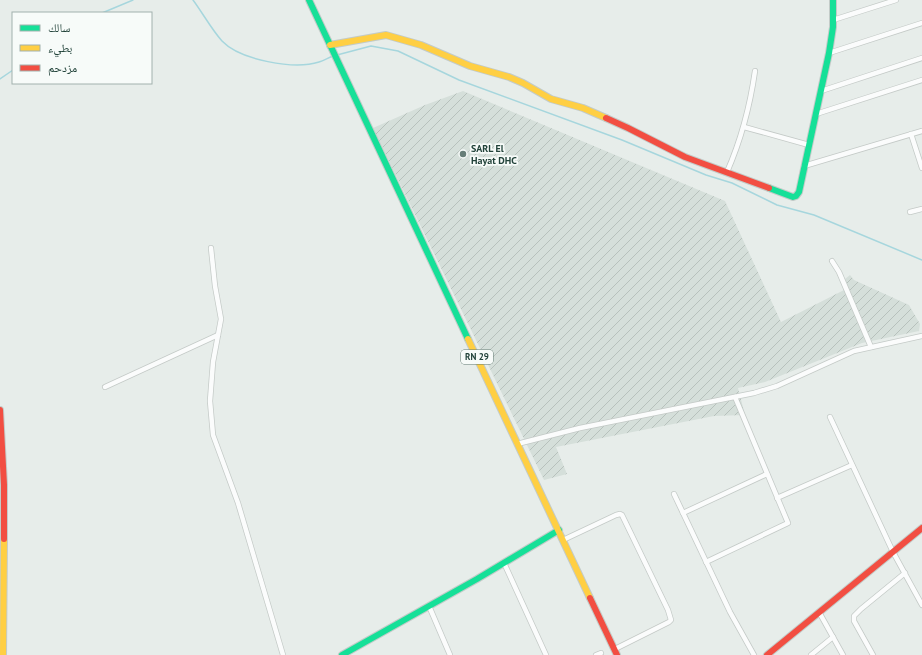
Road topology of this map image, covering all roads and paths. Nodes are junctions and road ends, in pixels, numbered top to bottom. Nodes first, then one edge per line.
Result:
1 (309, 0) edge
2 (834, 0) edge
3 (896, 0) edge
4 (833, 20) junction
5 (922, 23) edge
6 (330, 45) junction
7 (829, 53) junction
8 (922, 58) edge
9 (756, 71) dead end
10 (922, 80) edge
11 (821, 91) junction
12 (816, 114) junction
13 (744, 127) junction
14 (922, 131) edge
15 (911, 134) junction
16 (809, 145) junction
17 (804, 166) junction
18 (922, 168) edge
19 (727, 172) junction
20 (922, 209) edge
21 (910, 212) dead end
22 (212, 248) dead end
23 (832, 261) dead end
24 (218, 335) junction
25 (922, 336) edge
26 (871, 347) junction
27 (105, 387) dead end
28 (735, 397) junction
29 (0, 410) edge
30 (830, 417) dead end
31 (518, 444) junction
32 (852, 465) junction
33 (766, 474) junction
34 (674, 494) dead end
35 (777, 498) junction
36 (683, 514) junction
37 (922, 528) edge
38 (559, 530) junction
39 (563, 540) junction
40 (893, 552) junction
41 (706, 562) junction
42 (504, 563) junction
43 (905, 573) junction
44 (922, 605) edge
45 (429, 606) junction
46 (819, 612) junction
47 (833, 637) junction
48 (616, 652) edge
49 (3, 655) edge
50 (283, 655) edge
51 (342, 655) edge
52 (450, 655) edge
53 (546, 655) edge
54 (754, 655) edge
55 (767, 655) edge
56 (811, 655) edge
57 (844, 655) edge
58 (873, 655) edge

1 - 6 main road, RN 29
2 - 4 main road
3 - 4 street
4 - 7 main road
5 - 7 street
6 - 19 main road
6 - 31 main road, RN 29
7 - 11 main road
8 - 11 street
9 - 13 street
10 - 12 street
11 - 12 main road
12 - 16 main road
13 - 16 street
13 - 19 street
14 - 15 street
15 - 17 street
15 - 18 street
16 - 17 main road
17 - 19 main road
20 - 21 street
22 - 24 street
23 - 26 street
24 - 27 street
24 - 50 street
25 - 26 street
26 - 28 street
28 - 31 street
28 - 33 street
29 - 49 main road
30 - 32 street
31 - 38 main road, RN 29
32 - 35 street
32 - 40 street
33 - 35 street
33 - 36 street
34 - 36 street
35 - 41 street
36 - 41 street
37 - 40 main road
38 - 39 main road, RN 29
38 - 42 main road
39 - 48 main road, RN 29
39 - 48 street
40 - 43 street
40 - 46 main road
41 - 54 street
42 - 45 main road
42 - 53 street
43 - 44 street
43 - 58 street
45 - 51 main road
45 - 52 street
46 - 47 street
46 - 55 main road
47 - 56 street
47 - 57 street

